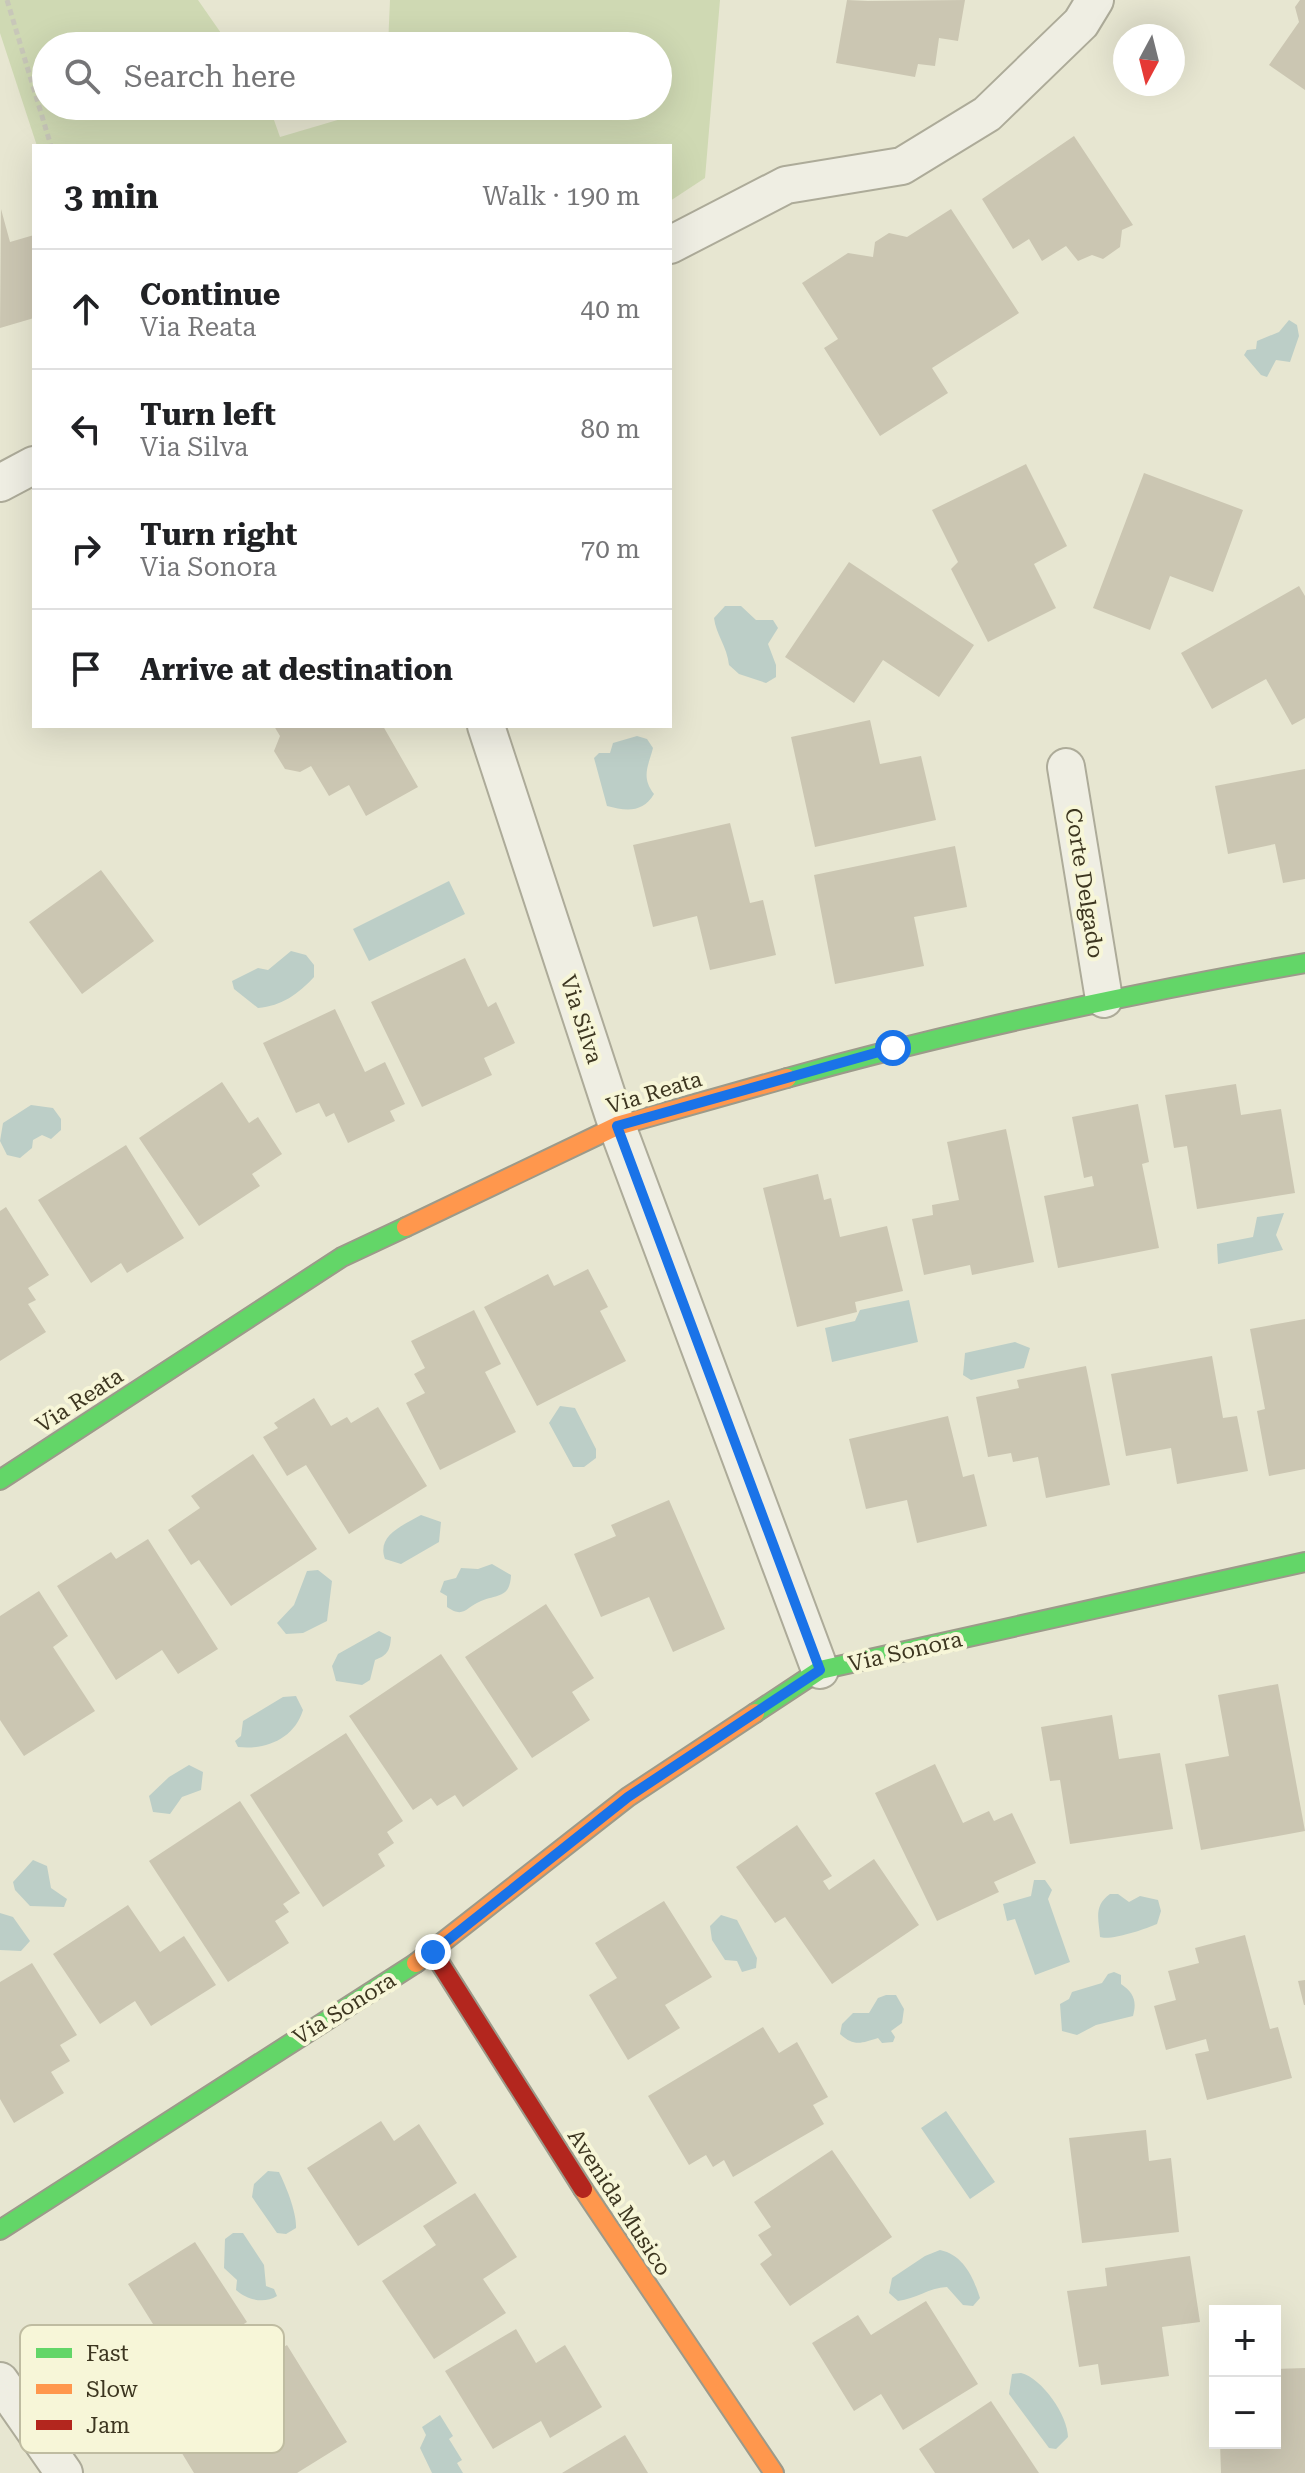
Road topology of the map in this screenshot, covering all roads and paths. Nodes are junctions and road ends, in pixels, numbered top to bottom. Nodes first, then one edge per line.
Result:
1 (7, 0) edge
2 (1095, 0) edge
3 (32, 83) edge
4 (43, 120) edge
5 (50, 144) edge
6 (672, 244) edge
7 (32, 466) edge
8 (0, 483) edge
9 (487, 728) edge
10 (1066, 767) dead end
11 (1305, 963) edge
12 (1104, 999) junction
13 (617, 1126) junction
14 (0, 1480) edge
15 (1305, 1562) edge
16 (820, 1670) junction
17 (433, 1952) junction
18 (0, 2230) edge
19 (0, 2381) edge
20 (20, 2410) edge
21 (50, 2453) edge
22 (64, 2473) edge
23 (774, 2473) edge

1 - 3 path
2 - 6 street
4 - 5 path
7 - 8 street
9 - 13 street, Via Silva
10 - 12 street, Corte Delgado
11 - 12 street, Via Reata
12 - 13 street, Via Reata
13 - 14 street, Via Reata
13 - 16 street, Via Silva
15 - 16 street, Via Sonora
16 - 17 street, Via Sonora
17 - 18 street, Via Sonora
17 - 23 street, Avenida Musico
19 - 20 street
21 - 22 street

